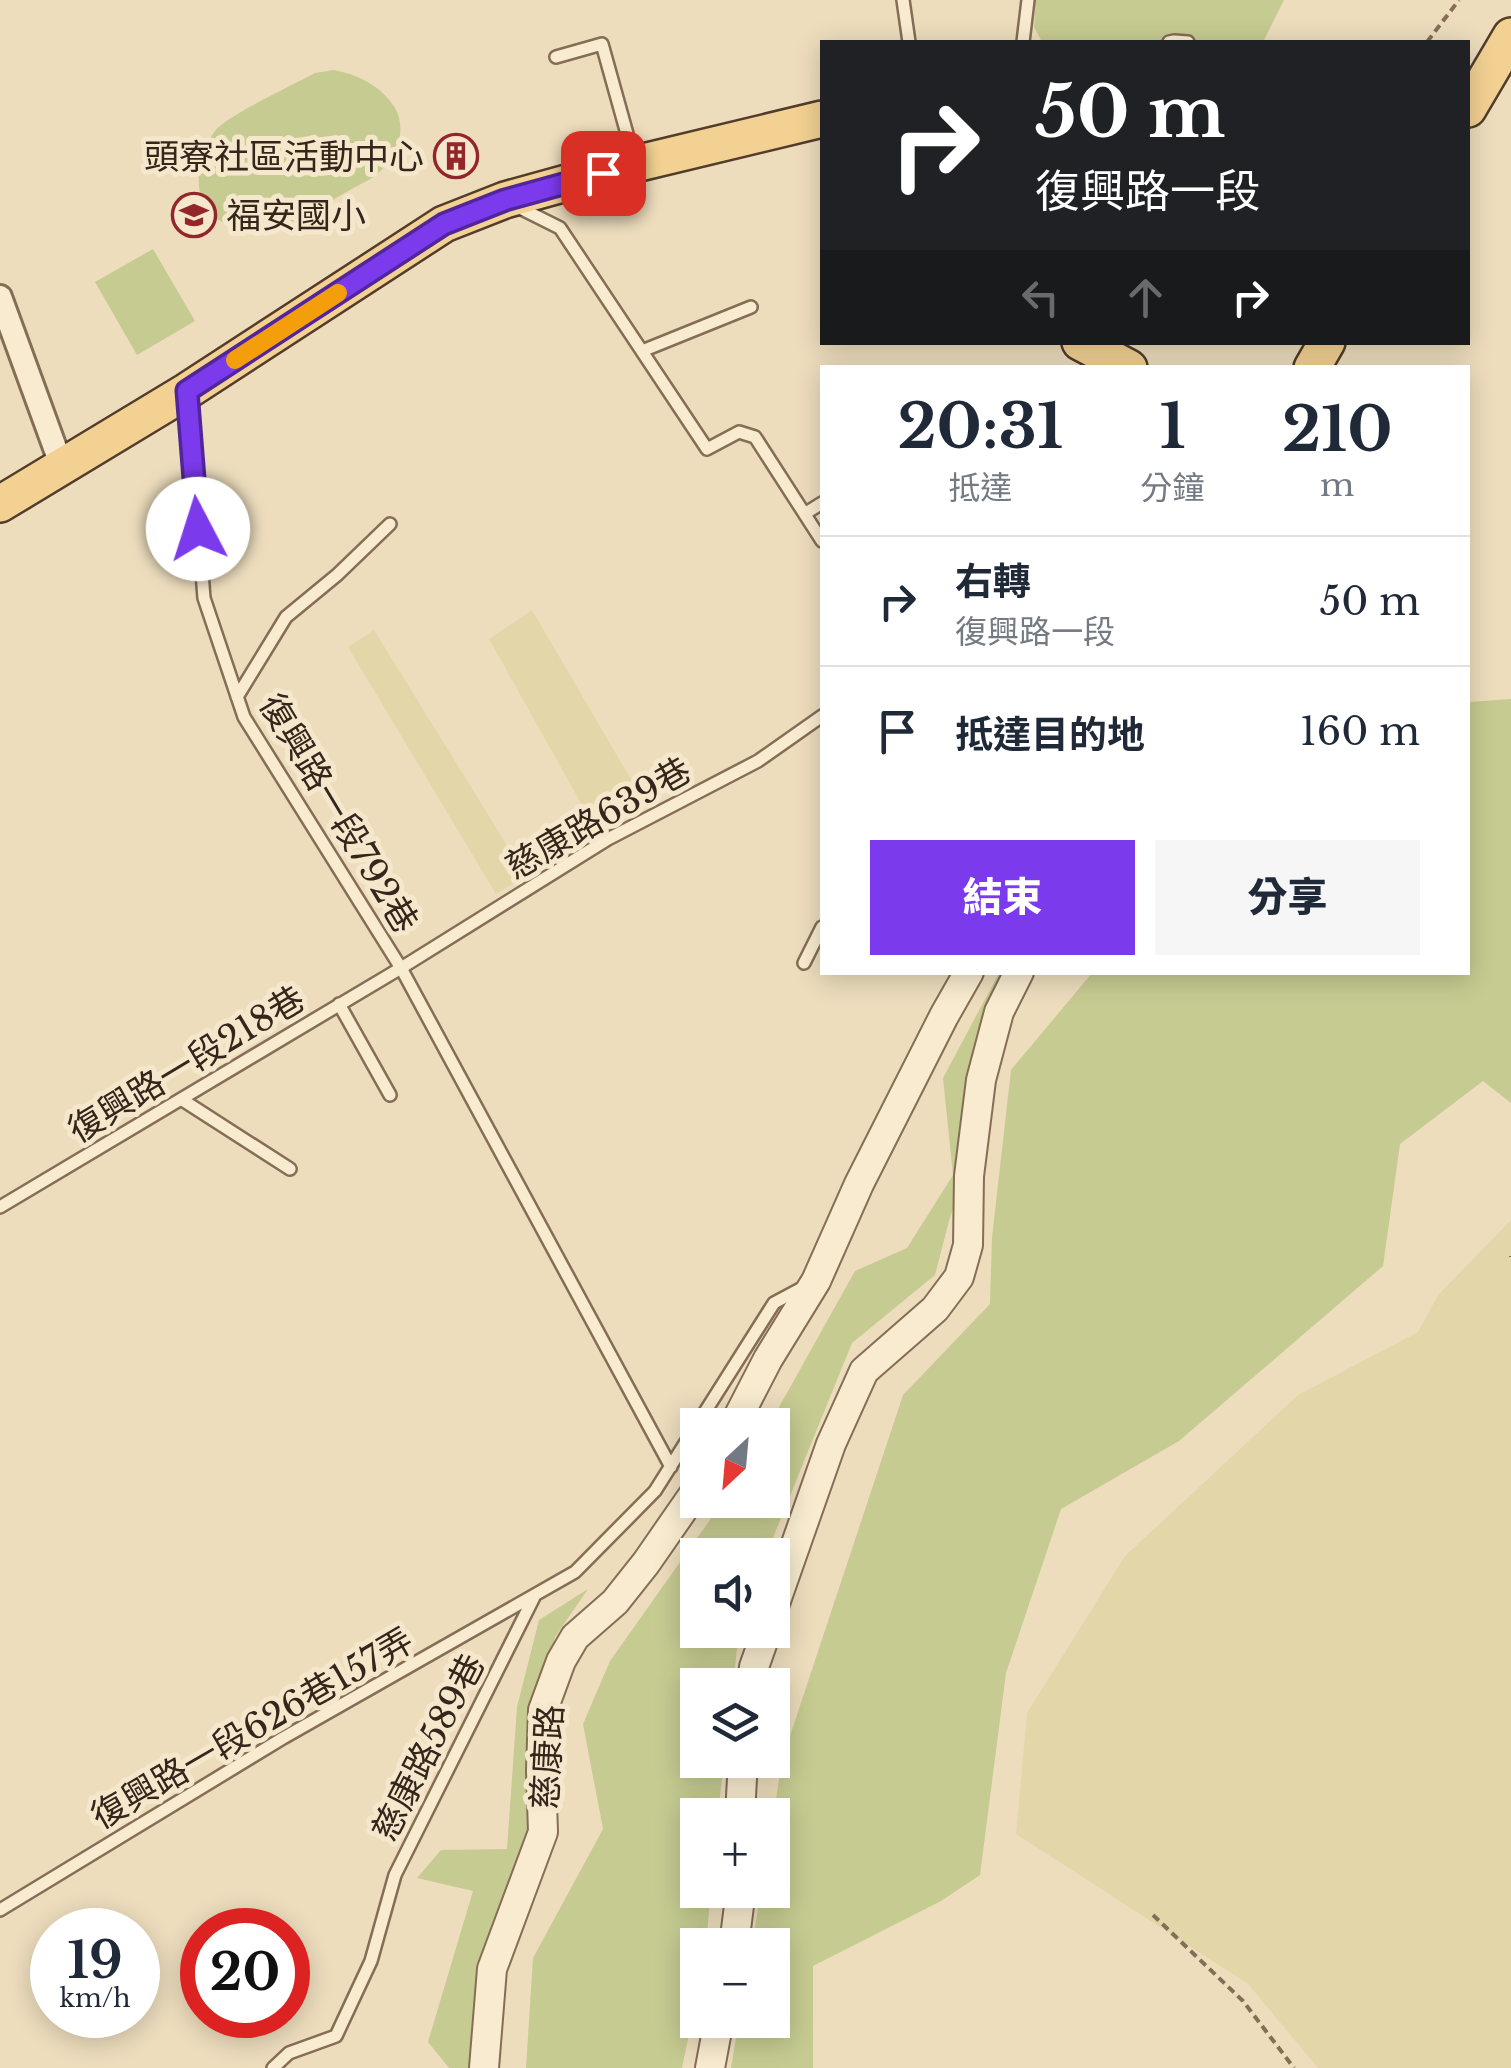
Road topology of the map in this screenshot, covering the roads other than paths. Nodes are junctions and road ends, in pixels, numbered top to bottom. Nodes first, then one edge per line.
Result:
1 (902, 0) edge
2 (1028, 0) edge
3 (1511, 36) edge
4 (909, 40) edge
5 (1023, 40) edge
6 (556, 57) dead end
7 (1476, 83) edge
8 (820, 119) edge
9 (636, 164) junction
10 (505, 200) junction
11 (0, 297) edge
12 (752, 307) dead end
13 (1086, 345) edge
14 (642, 351) junction
15 (1122, 365) edge
16 (187, 391) junction
17 (62, 467) junction
18 (0, 504) edge
19 (820, 504) edge
20 (806, 513) junction
21 (390, 524) dead end
22 (820, 538) edge
23 (237, 697) junction
24 (820, 717) edge
25 (820, 930) edge
26 (804, 962) dead end
27 (400, 968) junction
28 (967, 975) edge
29 (1018, 975) edge
30 (339, 1004) junction
31 (390, 1095) dead end
32 (181, 1099) junction
33 (290, 1170) dead end
34 (0, 1207) edge
35 (816, 1281) junction
36 (743, 1408) edge
37 (671, 1468) junction
38 (680, 1513) edge
39 (790, 1561) edge
40 (534, 1598) junction
41 (0, 1910) edge
42 (715, 2038) edge
43 (273, 2068) edge
44 (484, 2068) edge
45 (710, 2068) edge

1 - 4 lane
2 - 5 lane
3 - 7 main road
6 - 9 lane
8 - 9 main road
9 - 10 main road
10 - 14 lane
10 - 16 main road
11 - 17 street
12 - 14 lane
13 - 15 main road
14 - 20 lane
16 - 17 main road
16 - 23 lane, 復興路一段792巷
17 - 18 main road
19 - 20 lane
20 - 22 lane
21 - 23 lane
23 - 27 lane, 復興路一段792巷
24 - 27 lane, 慈康路639巷
25 - 26 lane
27 - 30 lane, 復興路一段218巷
27 - 37 lane
28 - 35 street
29 - 39 street
30 - 31 lane
30 - 32 lane, 復興路一段218巷
32 - 33 lane
32 - 34 lane, 復興路一段218巷
35 - 36 street
35 - 37 lane
37 - 40 lane
38 - 44 street, 慈康路
40 - 41 lane, 復興路一段626巷157弄
40 - 43 lane, 慈康路589巷
42 - 45 street

